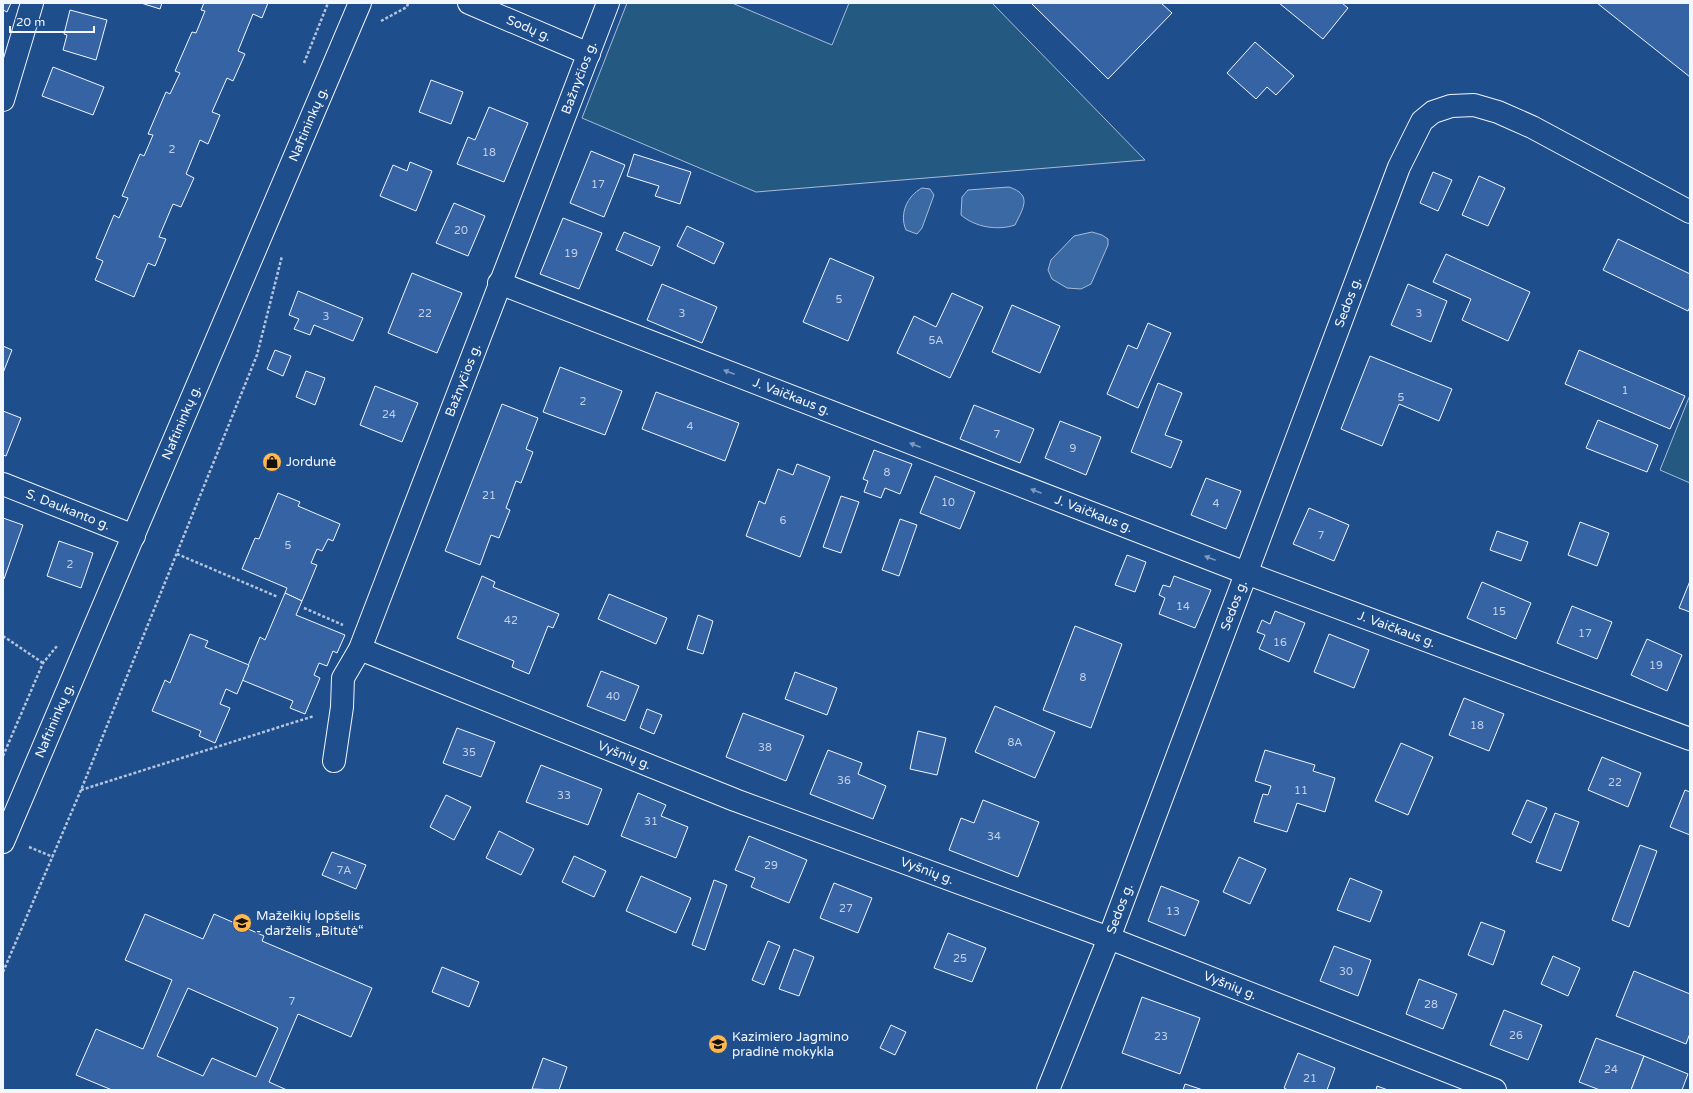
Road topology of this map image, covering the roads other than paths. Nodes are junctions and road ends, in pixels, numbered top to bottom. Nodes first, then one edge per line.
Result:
1 (32, 3) edge
2 (360, 3) edge
3 (469, 3) edge
4 (608, 3) edge
5 (589, 54) junction
6 (3, 100) edge
7 (1690, 212) edge
8 (499, 283) junction
9 (3, 484) edge
10 (134, 536) junction
11 (1246, 573) junction
12 (363, 642) junction
13 (1690, 739) edge
14 (334, 761) dead end
15 (3, 842) edge
16 (1109, 938) junction
17 (1048, 1090) edge
18 (1495, 1090) edge

1 - 6 street
2 - 10 street, Naftininkų g.
3 - 5 street, Sodų g.
4 - 5 street, Bažnyčios g.
5 - 8 street, Bažnyčios g.
7 - 11 street, Sedos g.
11 -> 8 street, J. Vaičkaus g.
8 - 12 street, Bažnyčios g.
9 - 10 street, S. Daukanto g.
10 - 15 street, Naftininkų g.
11 - 13 street, J. Vaičkaus g.
11 - 16 street, Sedos g.
12 - 14 street, Bažnyčios g.
12 - 16 street, Vyšnių g.
16 - 17 street, Sedos g.
16 - 18 street, Vyšnių g.

